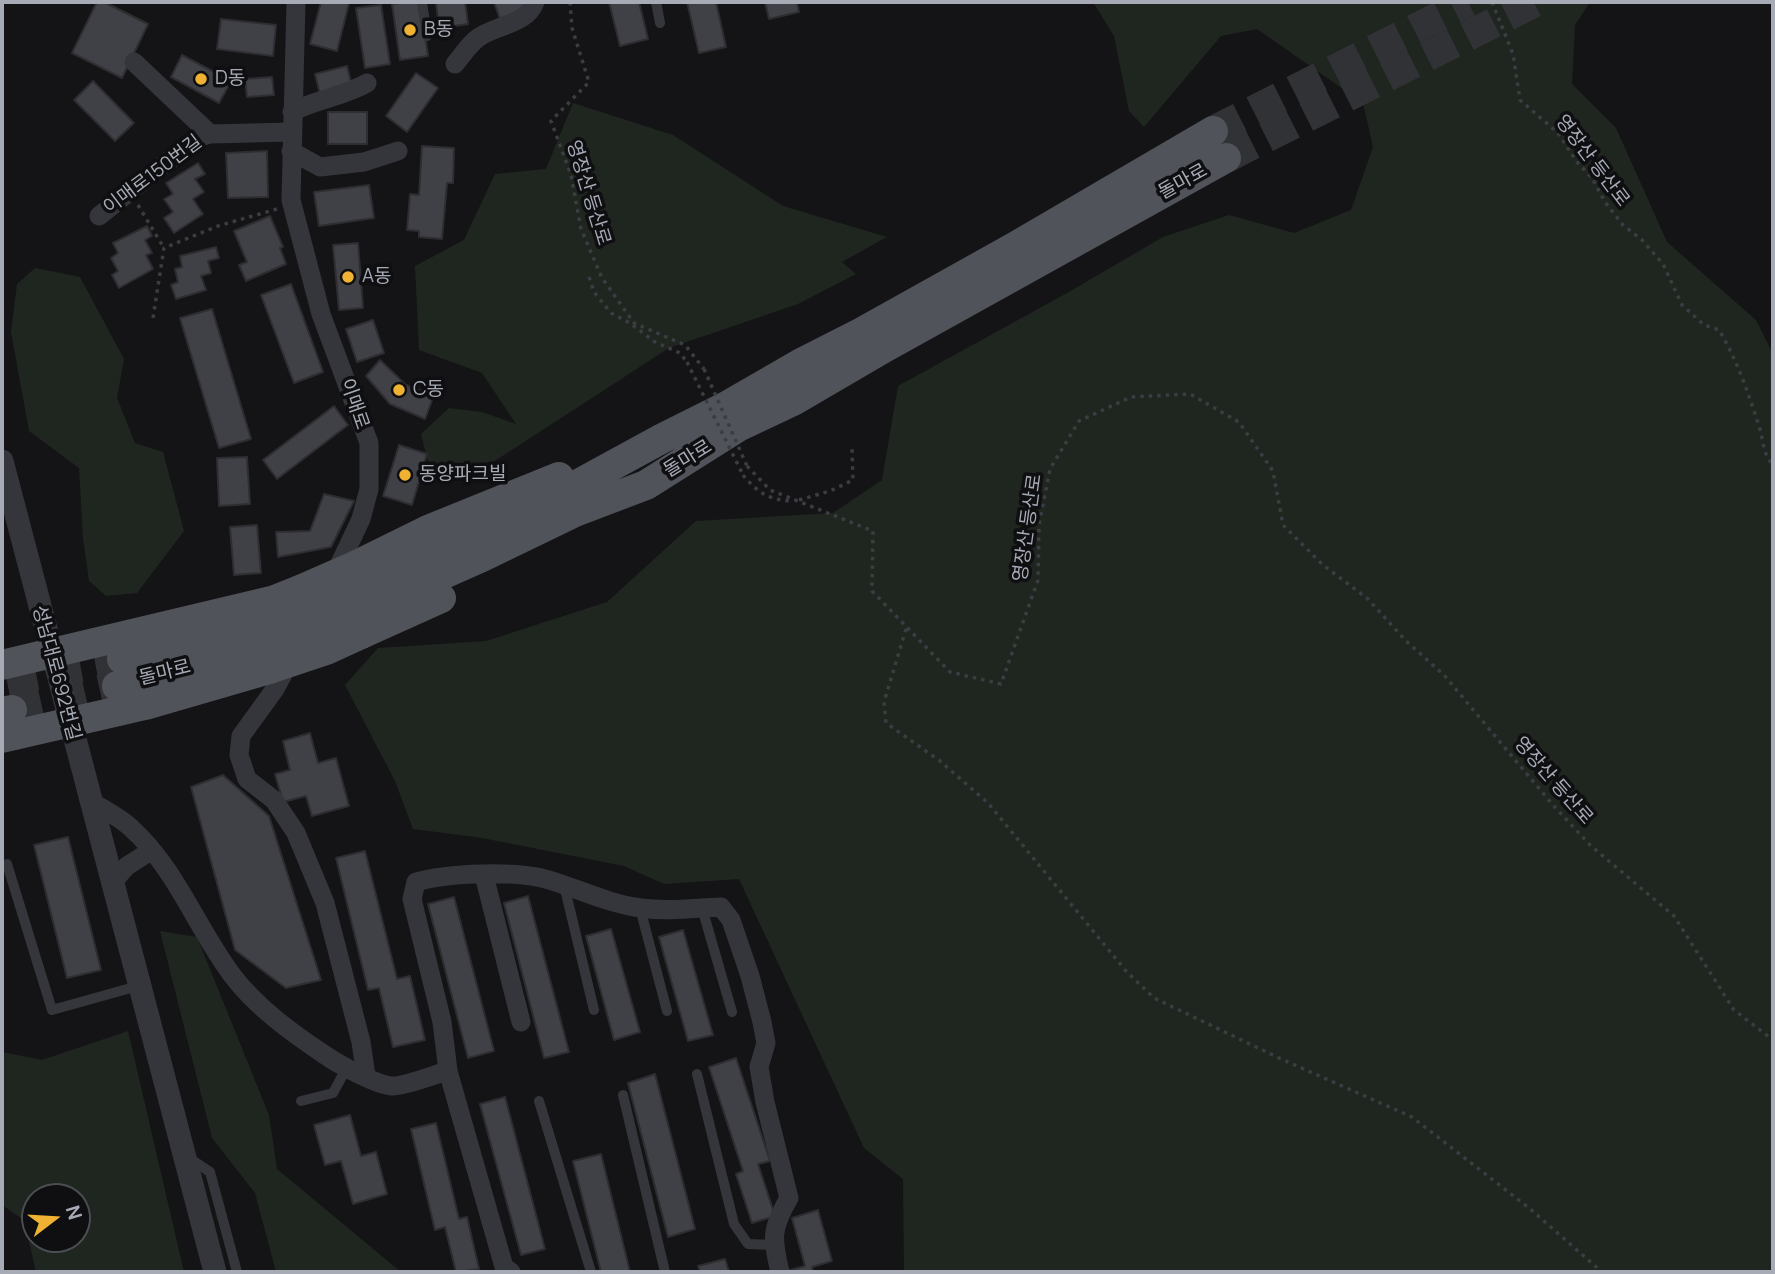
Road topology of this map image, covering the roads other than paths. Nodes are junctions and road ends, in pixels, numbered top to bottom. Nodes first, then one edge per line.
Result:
1 (296, 2) edge
2 (422, 2) edge
3 (535, 2) edge
4 (656, 2) edge
5 (660, 23) dead end
6 (427, 36) dead end
7 (134, 62) dead end
8 (456, 64) dead end
9 (367, 83) dead end
10 (1213, 131) tunnel mouth
11 (292, 132) junction
12 (210, 134) junction
13 (398, 151) dead end
14 (1226, 158) tunnel mouth
15 (99, 216) dead end
16 (2, 461) edge
17 (353, 603) junction
18 (279, 644) junction
19 (51, 654) junction
20 (119, 672) tunnel mouth
21 (4, 676) edge
22 (69, 722) junction
23 (2, 738) edge
24 (90, 801) junction
25 (152, 850) junction
26 (7, 864) dead end
27 (484, 875) junction
28 (111, 884) junction
29 (564, 884) junction
30 (640, 908) junction
31 (702, 908) junction
32 (138, 986) junction
33 (594, 1010) dead end
34 (667, 1011) dead end
35 (732, 1012) dead end
36 (521, 1022) dead end
37 (346, 1069) junction
38 (448, 1071) junction
39 (697, 1074) dead end
40 (366, 1076) junction
41 (623, 1095) dead end
42 (301, 1101) dead end
43 (539, 1101) dead end
44 (183, 1153) junction
45 (774, 1245) junction
46 (215, 1272) edge
47 (237, 1272) edge
48 (511, 1272) edge
49 (591, 1272) edge
50 (665, 1272) edge
51 (780, 1272) edge

1 - 11 street, 이매로
2 - 6 lane
3 - 8 street
4 - 5 lane
7 - 12 street
9 - 11 street
10 - 17 main road, 돌마로
11 - 12 street, 이매로150번길
11 - 13 street
11 - 40 street, 이매로
12 - 15 street, 이매로150번길
14 - 17 main road, 돌마로
16 - 19 street, 성남대로692번길
17 - 18 main road, 돌마로, bridge
17 - 19 main road, bridge
18 - 20 main road, 돌마로
18 - 22 main road
19 - 21 main road
19 - 22 street, 성남대로692번길
22 - 23 main road
22 - 24 street, 성남대로692번길
24 - 25 street
24 - 28 street, 성남대로692번길
25 - 28 street
25 - 37 street
26 - 32 lane
27 - 29 street
27 - 36 street
27 - 38 street
28 - 32 street, 성남대로692번길
29 - 30 street
29 - 33 lane
30 - 31 street
30 - 34 lane
31 - 35 lane
31 - 45 street
32 - 44 street, 성남대로692번길
37 - 40 street
37 - 42 lane
38 - 40 street
38 - 48 street
39 - 45 lane
41 - 50 lane
43 - 49 lane
44 - 46 street, 성남대로692번길
44 - 47 lane
45 - 51 street

